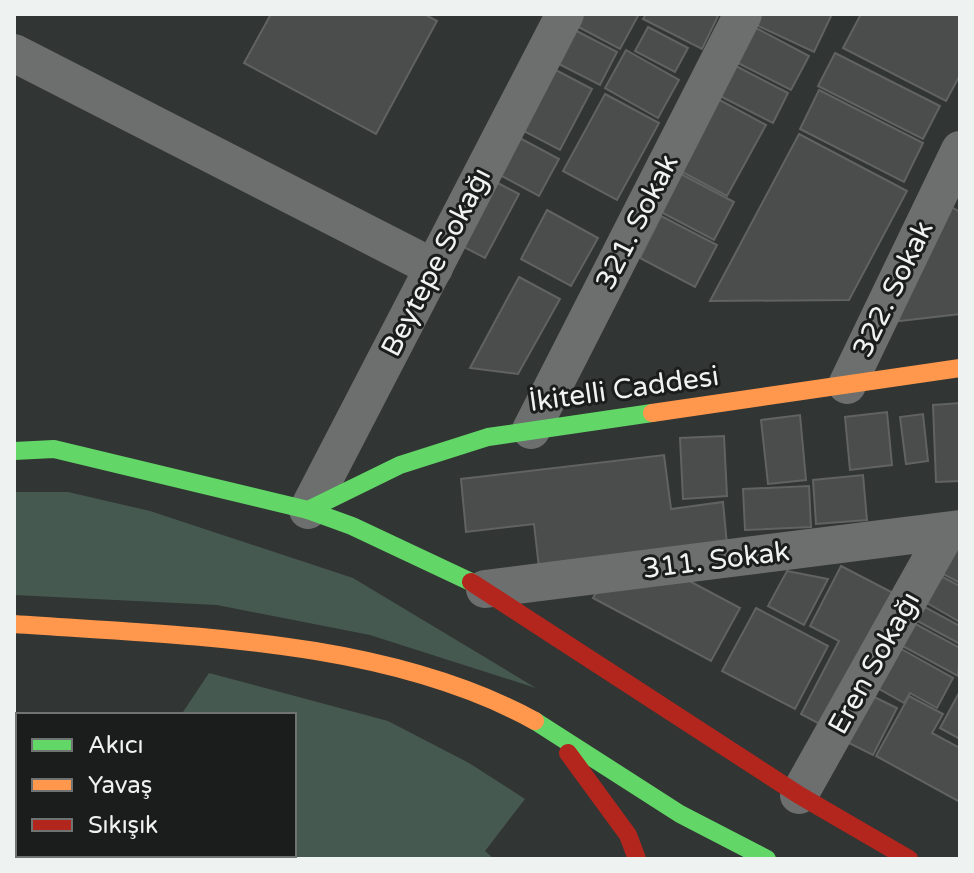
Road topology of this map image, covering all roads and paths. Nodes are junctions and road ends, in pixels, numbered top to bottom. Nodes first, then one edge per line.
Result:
1 (565, 14) edge
2 (743, 14) edge
3 (14, 53) edge
4 (960, 150) edge
5 (434, 268) junction
6 (960, 368) edge
7 (847, 385) junction
8 (531, 430) junction
9 (14, 451) edge
10 (308, 510) junction
11 (954, 530) edge
12 (485, 589) junction
13 (14, 624) edge
14 (552, 731) junction
15 (799, 795) junction
16 (637, 859) edge
17 (767, 859) edge
18 (909, 859) edge

1 - 5 street, Beytepe Sokağı
2 - 8 street, 321. Sokak
3 - 5 street
4 - 7 street, 322. Sokak
5 - 10 street, Beytepe Sokağı
6 - 7 main road, İkitelli Caddesi
7 - 8 main road, İkitelli Caddesi
8 - 10 main road, İkitelli Caddesi
9 - 10 main road
10 - 12 main road
11 - 12 street, 311. Sokak
11 - 15 street, Eren Sokağı
12 - 15 main road
13 - 14 main road
14 - 16 main road
14 - 17 main road
15 - 18 main road

